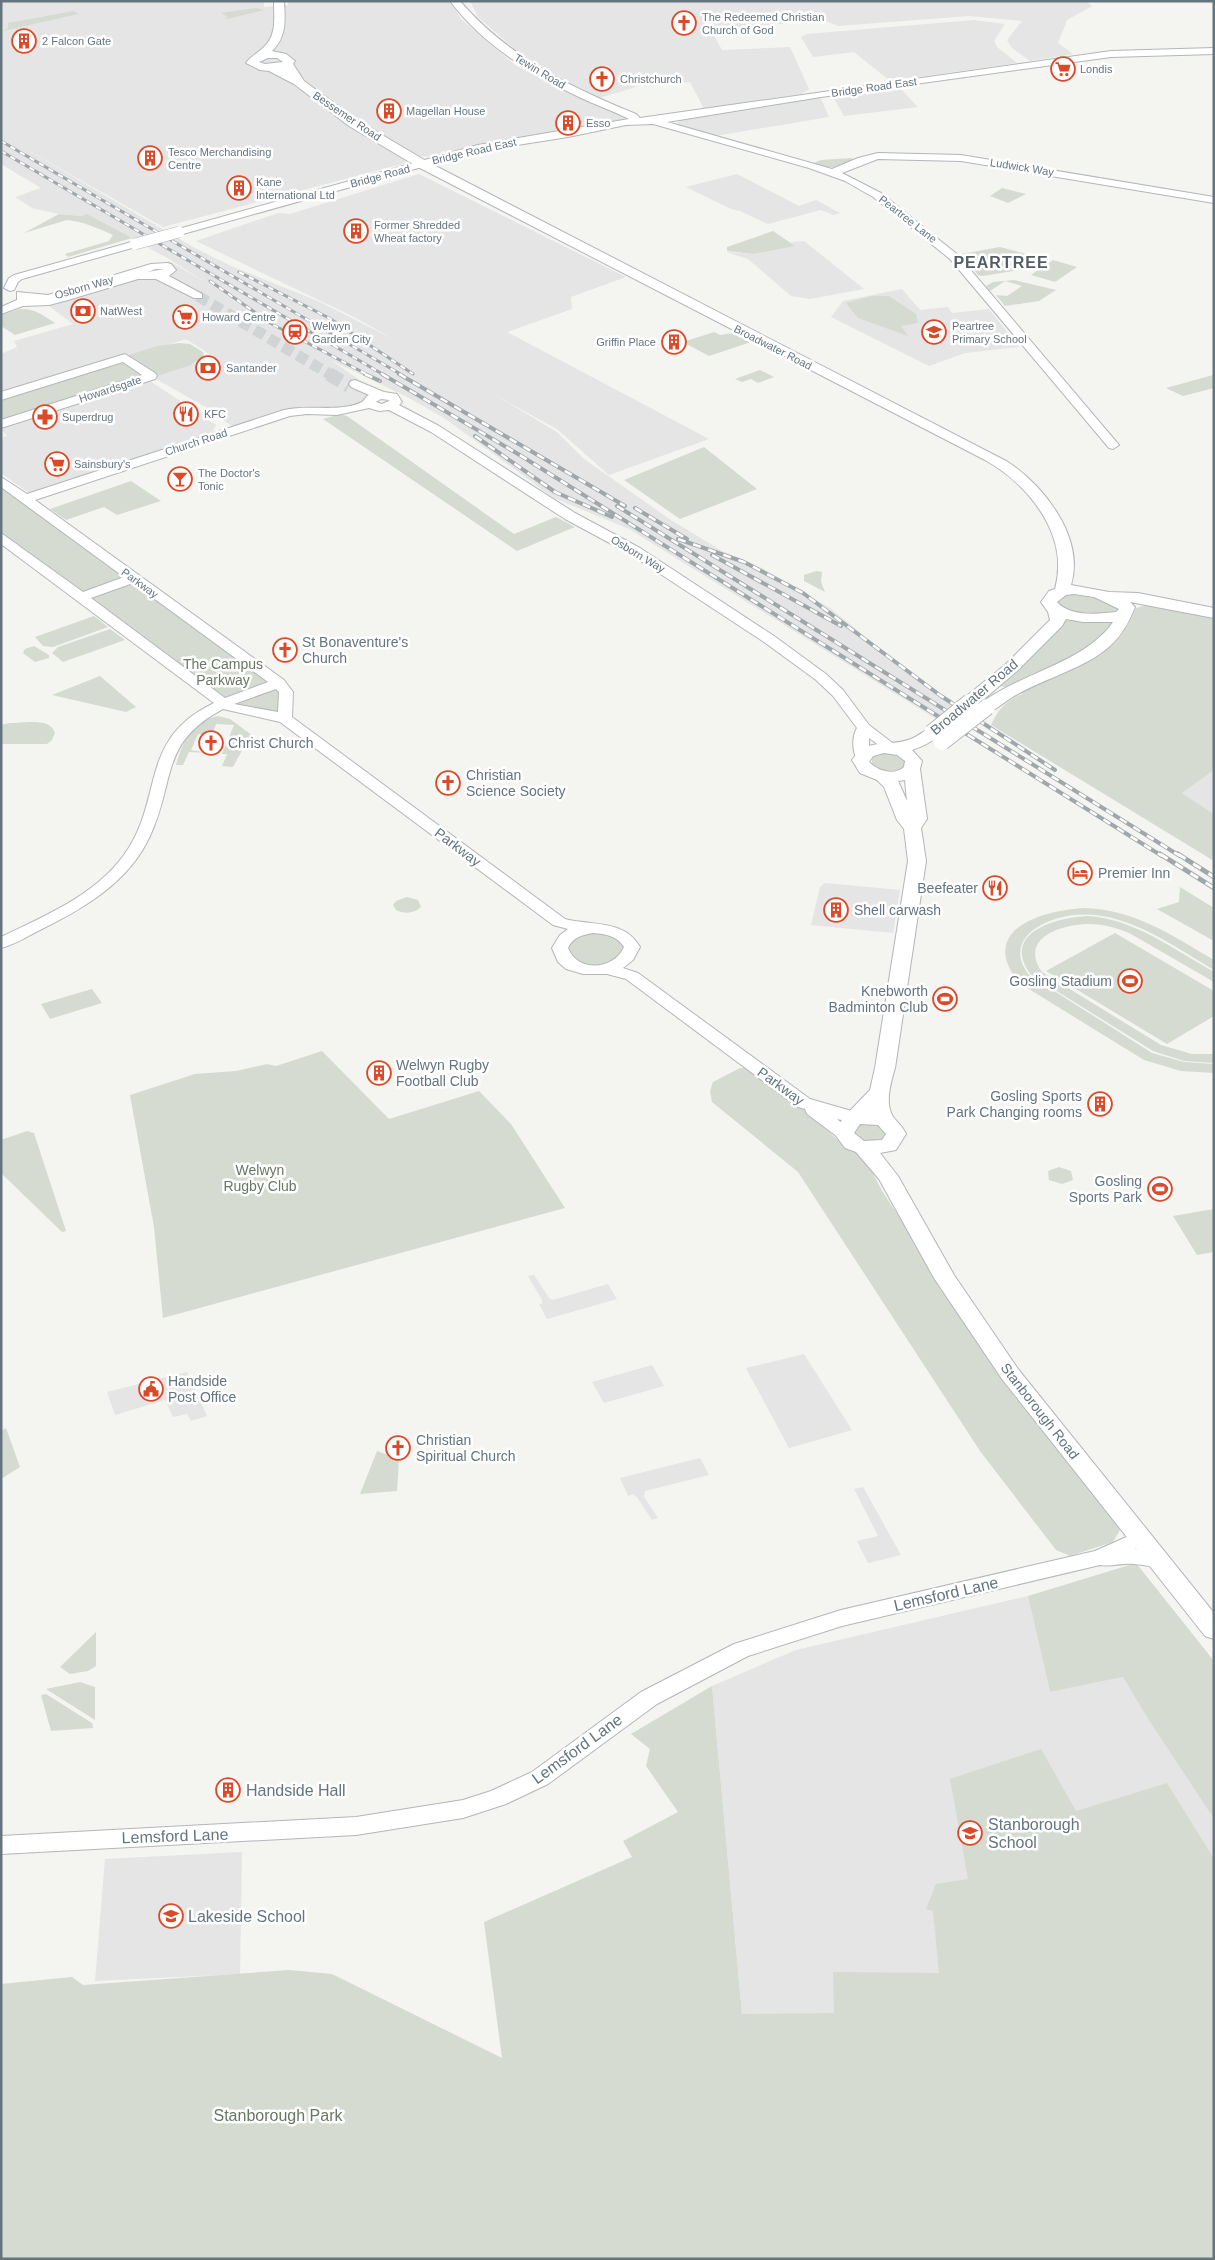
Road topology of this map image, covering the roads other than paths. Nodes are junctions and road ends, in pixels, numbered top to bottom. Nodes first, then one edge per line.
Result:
1 (279, 1) edge
2 (455, 1) edge
3 (275, 51) junction
4 (1214, 51) edge
5 (287, 64) junction
6 (272, 68) junction
7 (298, 82) junction
8 (653, 121) junction
9 (637, 122) junction
10 (422, 164) junction
11 (832, 173) junction
12 (1214, 200) edge
13 (11, 290) edge
14 (202, 294) tunnel mouth
15 (1, 311) edge
16 (352, 385) tunnel mouth
17 (1, 396) edge
18 (374, 400) junction
19 (1, 424) edge
20 (1113, 445) dead end
21 (1, 482) edge
22 (25, 499) junction
23 (1, 537) edge
24 (134, 578) junction
25 (1069, 587) junction
26 (1108, 596) junction
27 (81, 597) junction
28 (1148, 601) junction
29 (1056, 610) junction
30 (1125, 611) junction
31 (1214, 613) edge
32 (280, 684) junction
33 (225, 704) junction
34 (285, 718) junction
35 (864, 728) junction
36 (937, 737) junction
37 (894, 749) junction
38 (862, 756) junction
39 (913, 766) junction
40 (883, 776) junction
41 (913, 828) junction
42 (559, 922) junction
43 (586, 929) junction
44 (564, 940) junction
45 (1, 943) edge
46 (627, 959) junction
47 (608, 969) junction
48 (632, 976) junction
49 (879, 1092) junction
50 (884, 1119) junction
51 (852, 1123) junction
52 (889, 1145) junction
53 (864, 1148) junction
54 (888, 1176) junction
55 (1140, 1538) junction
56 (1100, 1556) junction
57 (1158, 1560) junction
58 (1214, 1630) edge
59 (1, 1845) edge

1 - 3 main road
2 - 9 street, Tewin Road
3 - 5 main road
3 - 6 main road, Bessemer Road
4 - 8 street, Bridge Road East
5 - 6 main road
5 - 7 main road
6 - 7 main road, Bessemer Road
7 - 10 main road, Bessemer Road
8 - 9 street, Bridge Road East
8 - 11 street, Peartree Lane
9 - 10 street, Bridge Road East
10 - 13 street, Bridge Road, bridge
10 - 25 main road, Broadwater Road
11 - 12 street, Ludwick Way
11 - 20 street, Peartree Lane
13 - 14 street, Osborn Way
13 - 15 street
16 - 18 street
17 - 19 street, Howardsgate
18 - 22 street, Church Road
18 - 35 street, Osborn Way
21 - 22 street, Parkway
22 - 24 street, Parkway
23 - 27 street, Parkway
24 - 27 street
24 - 32 street, Parkway
25 - 26 main road
25 - 29 main road, Broadwater Road
26 - 28 main road
26 - 30 main road
27 - 33 street, Parkway
28 - 30 main road
28 - 31 main road
29 - 30 main road
29 - 36 main road, Broadwater Road, bridge
30 - 36 main road, bridge
32 - 33 street
32 - 34 street
33 - 34 street, Parkway
33 - 45 street
34 - 42 street, Parkway
35 - 37 street, Osborn Way
35 - 38 street
36 - 37 main road, Broadwater Road
36 - 39 main road
37 - 38 main road, Broadwater Road
37 - 39 main road
38 - 40 main road
39 - 40 main road
39 - 41 main road
40 - 41 main road
41 - 49 main road
42 - 43 street, Parkway
42 - 44 street
43 - 44 street
43 - 46 street
44 - 47 street
46 - 47 street
46 - 48 street
47 - 48 street, Parkway
48 - 51 street, Parkway
49 - 50 main road
49 - 51 main road
50 - 51 main road
50 - 52 main road
51 - 53 main road, Stanborough Road
52 - 53 main road
52 - 54 main road
53 - 54 main road, Stanborough Road
54 - 55 main road, Stanborough Road
55 - 56 street, Lemsford Lane
55 - 57 main road, Stanborough Road
56 - 57 street, Lemsford Lane
56 - 59 street, Lemsford Lane
57 - 58 main road, Stanborough Road

